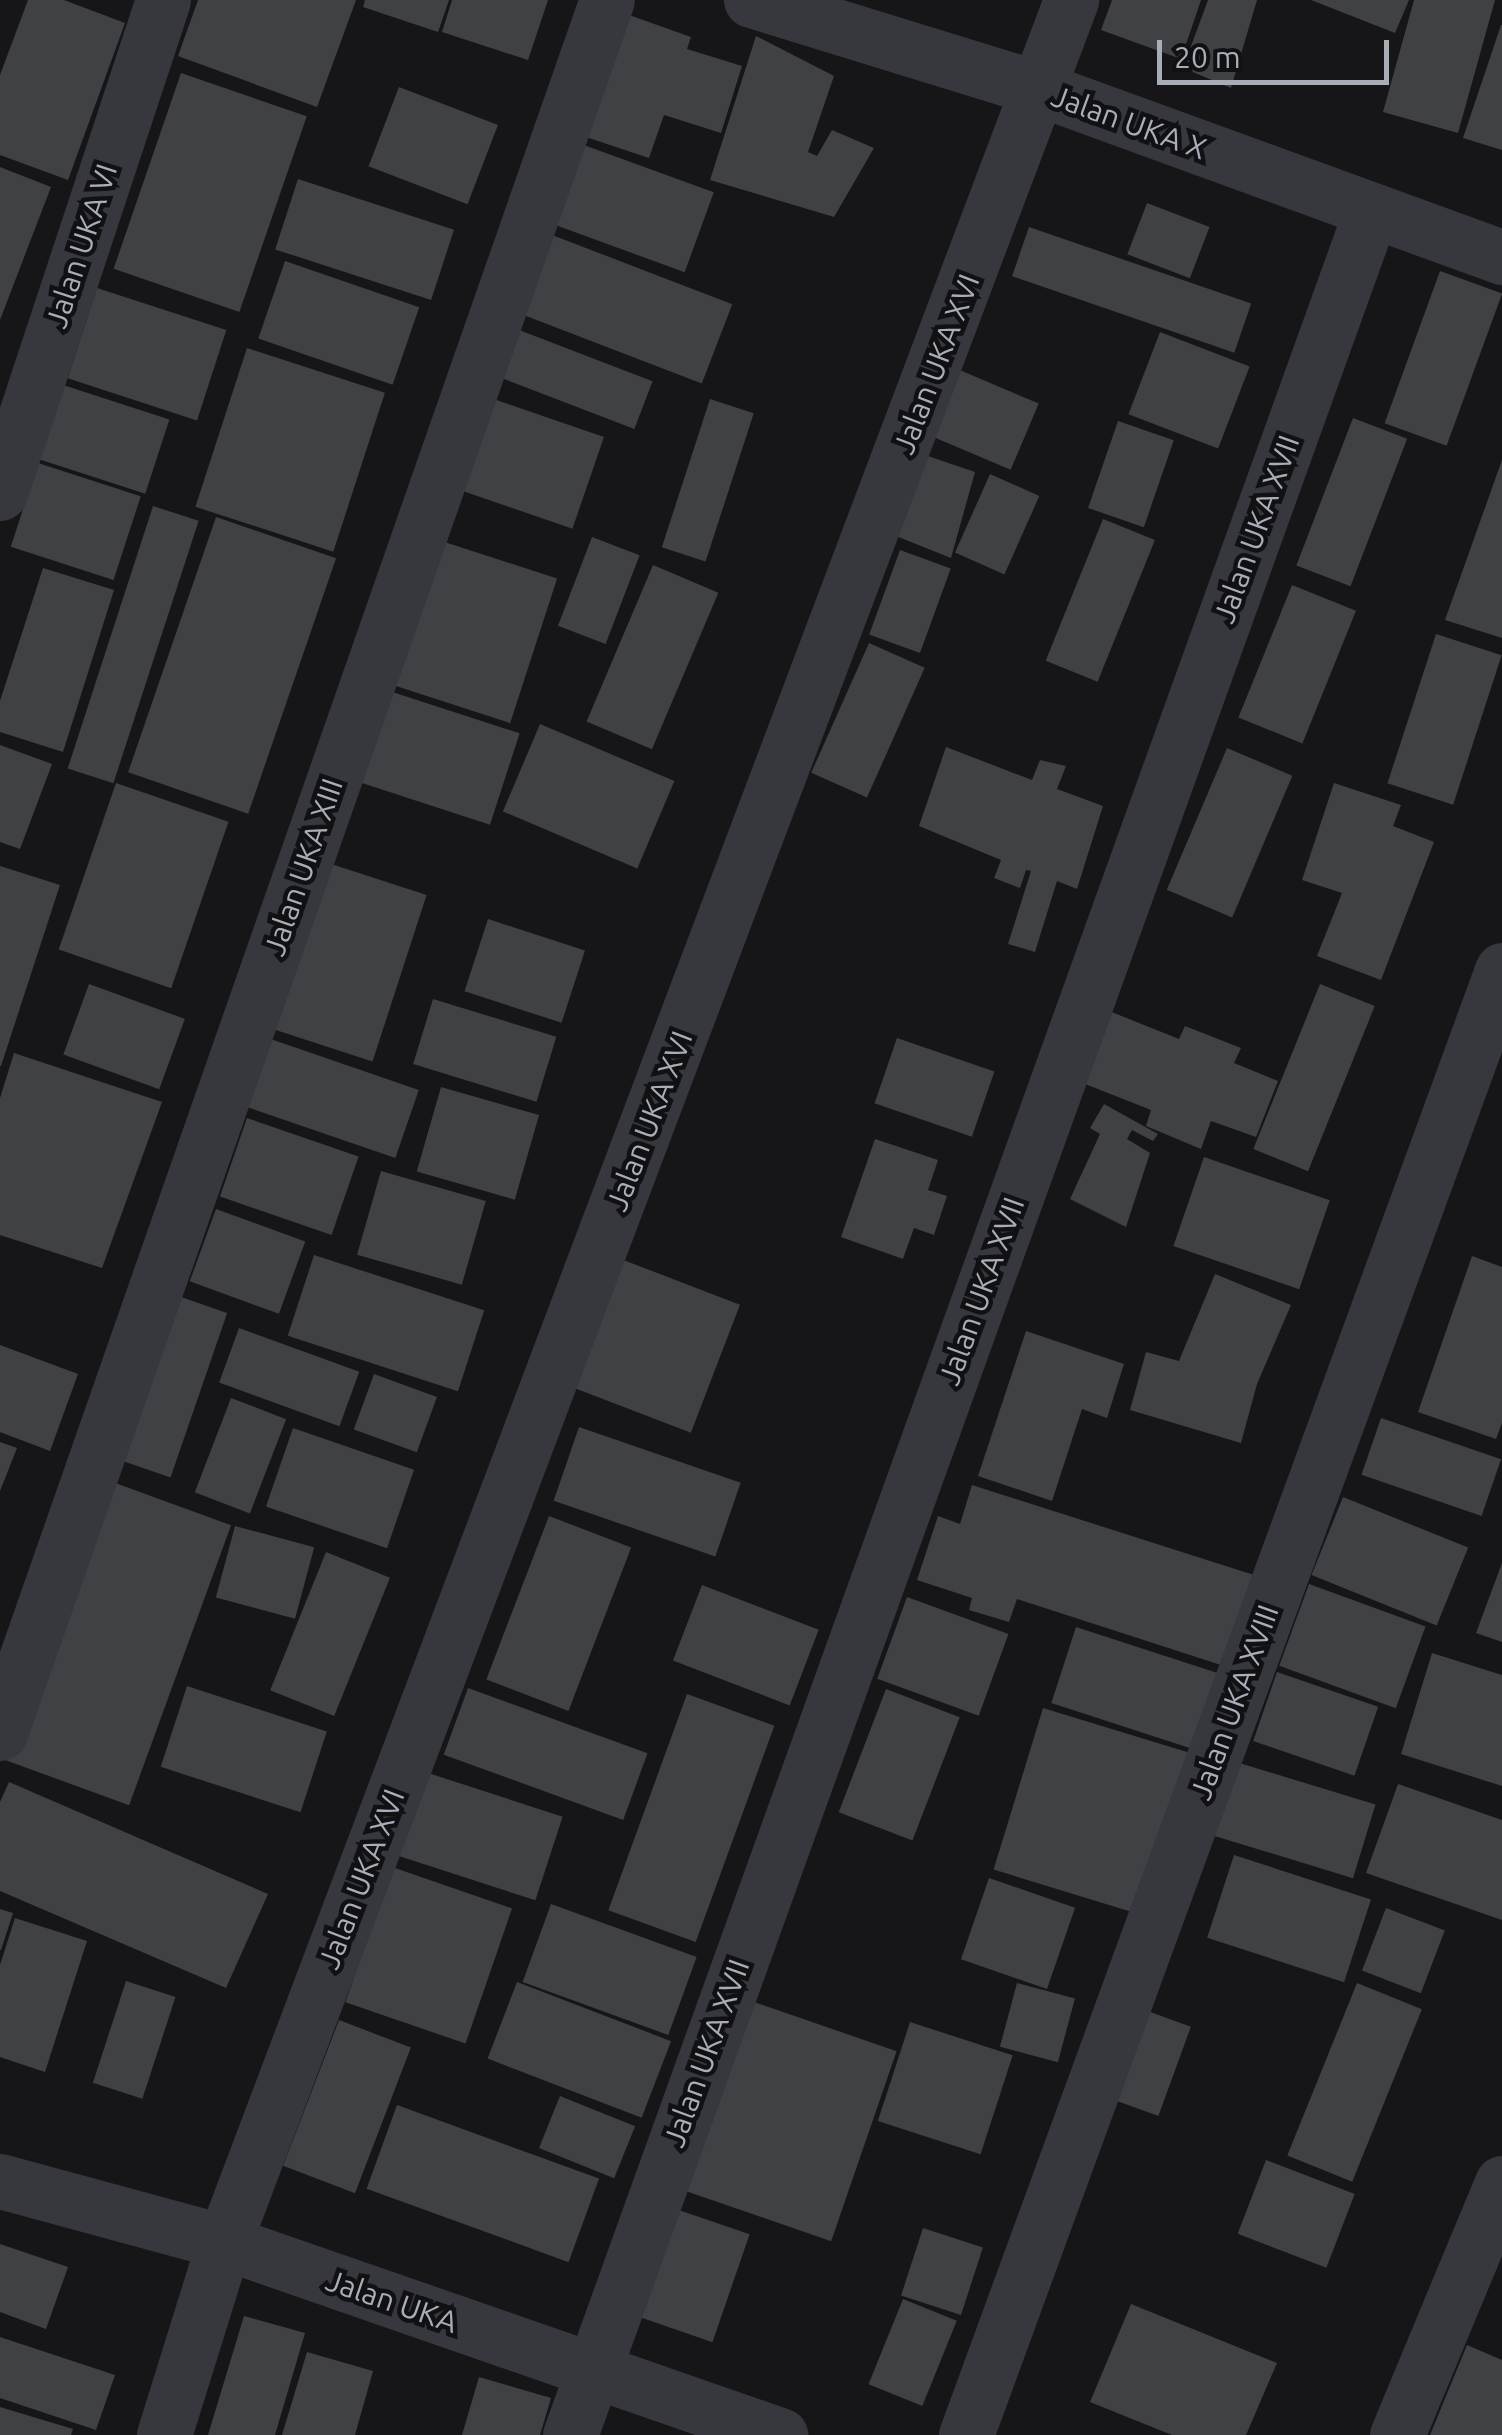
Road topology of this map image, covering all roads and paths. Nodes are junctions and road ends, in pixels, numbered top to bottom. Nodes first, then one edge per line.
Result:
1 (162, 0) edge
2 (607, 0) edge
3 (751, 0) edge
4 (1071, 0) edge
5 (1040, 89) junction
6 (1371, 211) junction
7 (1502, 257) edge
8 (0, 493) edge
9 (1502, 970) edge
10 (0, 1733) edge
11 (0, 2181) edge
12 (1502, 2183) edge
13 (224, 2242) junction
14 (592, 2371) junction
15 (164, 2435) edge
16 (570, 2435) edge
17 (780, 2435) edge
18 (966, 2435) edge
19 (1397, 2435) edge

1 - 8 street, Jalan UKA VI
2 - 10 street, Jalan UKA XIII
3 - 5 street, Jalan UKA X
4 - 5 street, Jalan UKA XVI
5 - 6 street, Jalan UKA X
5 - 13 street, Jalan UKA XVI
6 - 7 street, Jalan UKA X
6 - 14 street, Jalan UKA XVII
9 - 18 street, Jalan UKA XVIII
11 - 13 street, Jalan UKA
12 - 19 street
13 - 14 street, Jalan UKA
13 - 15 street, Jalan UKA XVI
14 - 16 street, Jalan UKA XVII
14 - 17 street, Jalan UKA

